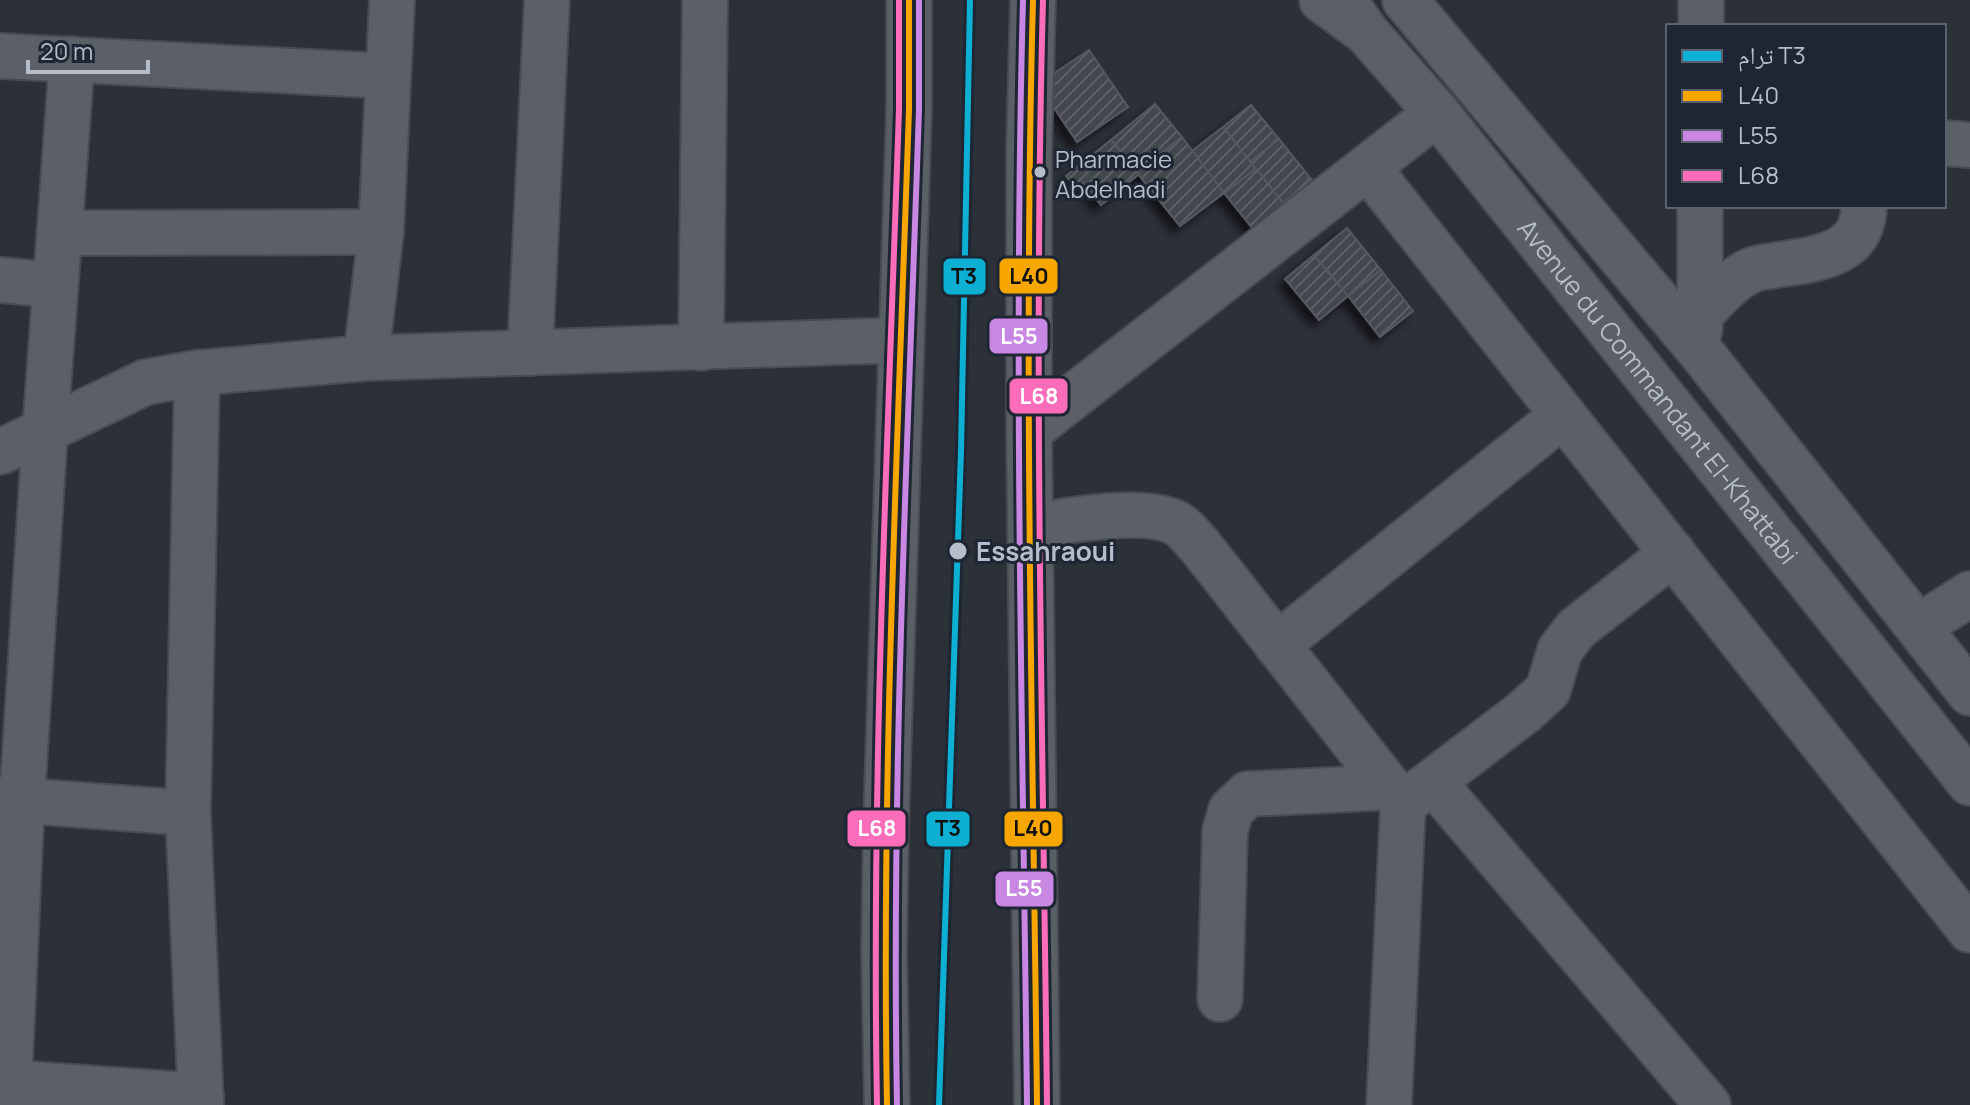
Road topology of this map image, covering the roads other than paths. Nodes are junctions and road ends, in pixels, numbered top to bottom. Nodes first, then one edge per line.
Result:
1 (392, 0) edge
2 (547, 0) edge
3 (705, 0) edge
4 (909, 0) edge
5 (1322, 0) edge
6 (1405, 0) edge
7 (1701, 0) edge
8 (1036, 5) edge
9 (1355, 16) edge
10 (1701, 24) edge
11 (0, 56) edge
12 (72, 59) junction
13 (388, 76) junction
14 (1437, 113) junction
15 (1946, 143) edge
16 (1970, 145) edge
17 (1368, 168) junction
18 (1700, 208) edge
19 (1864, 208) edge
20 (381, 232) junction
21 (60, 233) junction
22 (0, 280) edge
23 (55, 285) junction
24 (1700, 333) junction
25 (900, 340) junction
26 (701, 348) junction
27 (530, 353) junction
28 (366, 358) junction
29 (197, 373) junction
30 (1563, 415) junction
31 (1029, 431) junction
32 (45, 432) junction
33 (0, 452) edge
34 (1030, 528) junction
35 (1673, 553) junction
36 (1970, 594) edge
37 (1918, 627) junction
38 (1277, 645) junction
39 (1970, 693) edge
40 (1970, 783) edge
41 (1409, 791) junction
42 (11, 800) edge
43 (188, 813) junction
44 (1970, 930) edge
45 (1220, 999) dead end
46 (6, 1090) edge
47 (201, 1101) edge
48 (887, 1105) edge
49 (1037, 1105) edge
50 (1389, 1105) edge
51 (1708, 1105) edge

1 - 13 street
2 - 27 street
3 - 26 street
4 - 25 main road
5 - 9 main road
6 - 24 street, Avenue du Commandant El-Khattabi
7 - 10 street
8 - 31 main road
9 - 14 street, Avenue du Commandant El-Khattabi
11 - 12 street
12 - 13 street
12 - 21 street
13 - 20 street
14 - 17 street
14 - 40 street, Avenue du Commandant El-Khattabi
15 - 16 street
17 - 30 street
17 - 31 street
18 - 24 street
19 - 24 street
20 - 21 street
20 - 28 street
21 - 23 street
22 - 23 street
23 - 32 street
24 - 37 street, Avenue du Commandant El-Khattabi
25 - 26 street
25 - 48 main road
26 - 27 street
27 - 28 street
28 - 29 street
29 - 32 street
29 - 43 street
30 - 35 street
30 - 38 street
31 - 34 main road
32 - 33 street
32 - 42 street
34 - 38 street
34 - 49 main road
35 - 41 street
35 - 44 street
36 - 37 street
37 - 39 street, Avenue du Commandant El-Khattabi
38 - 41 street
41 - 45 street
41 - 50 street
41 - 51 street
42 - 43 street
42 - 46 street
43 - 47 street
46 - 47 street

